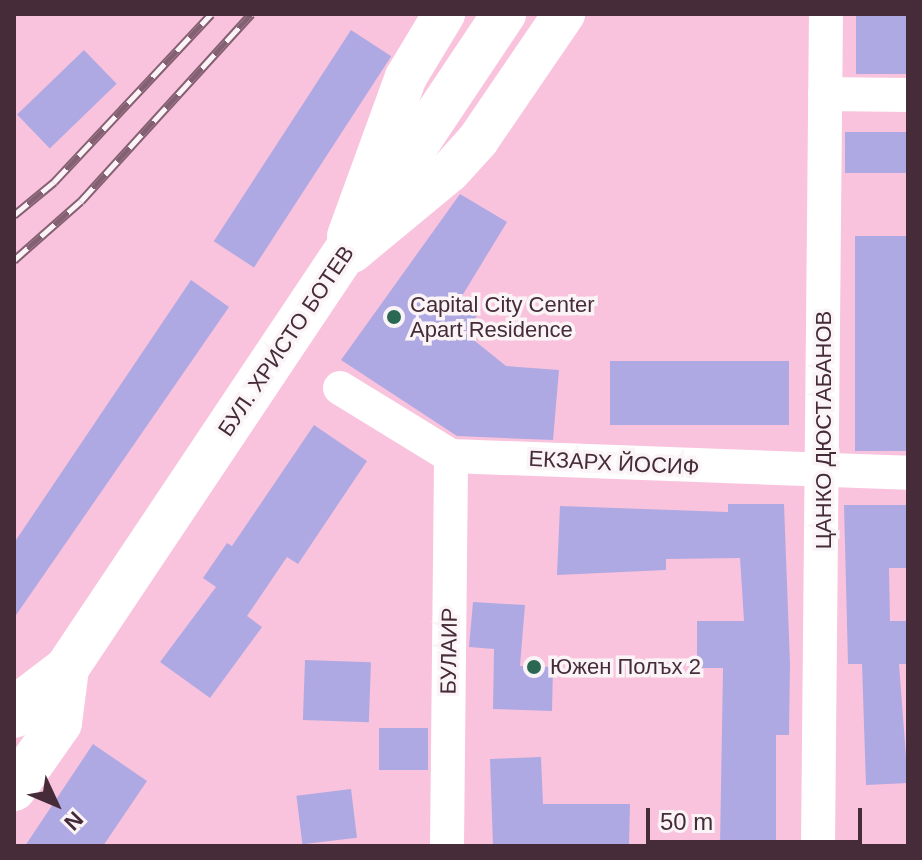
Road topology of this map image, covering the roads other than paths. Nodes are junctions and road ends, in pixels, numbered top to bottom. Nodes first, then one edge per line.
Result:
1 (444, 14) edge
2 (504, 14) edge
3 (564, 14) edge
4 (826, 14) edge
5 (825, 94) junction
6 (908, 95) edge
7 (339, 263) junction
8 (340, 388) dead end
9 (451, 456) junction
10 (825, 472) junction
11 (908, 473) edge
12 (67, 668) junction
13 (14, 716) edge
14 (14, 789) edge
15 (447, 846) edge
16 (818, 846) edge

1 - 7 street
2 - 7 main road, БУЛ. ХРИСТО БОТЕВ
3 - 7 street
4 - 5 street, ЦАНКО ДЮСТАБАНОВ
5 - 6 street
5 - 10 street, ЦАНКО ДЮСТАБАНОВ
7 - 12 main road, БУЛ. ХРИСТО БОТЕВ
8 - 9 street, ЕКЗАРХ ЙОСИФ
9 - 10 street, ЕКЗАРХ ЙОСИФ
9 - 15 street, БУЛАИР
10 - 11 street, ЕКЗАРХ ЙОСИФ
10 - 16 street, ЦАНКО ДЮСТАБАНОВ
12 - 13 main road, БУЛ. ХРИСТО БОТЕВ
12 - 14 main road, БУЛ. ХРИСТО БОТЕВ

